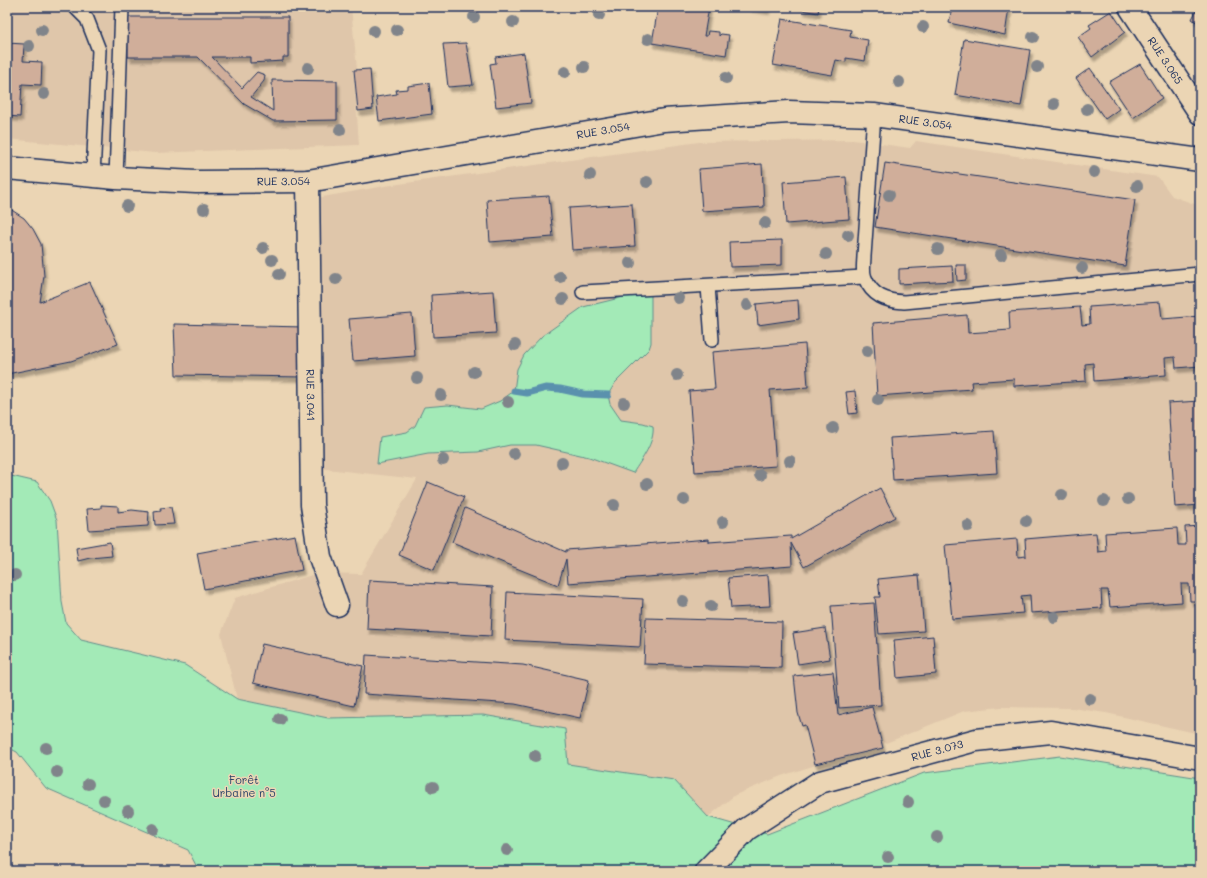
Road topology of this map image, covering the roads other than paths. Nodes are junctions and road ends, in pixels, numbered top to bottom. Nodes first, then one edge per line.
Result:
1 (75, 7) edge
2 (122, 7) edge
3 (1130, 7) edge
4 (1200, 113) edge
5 (874, 115) junction
6 (1200, 160) edge
7 (7, 168) edge
8 (93, 176) junction
9 (116, 178) junction
10 (308, 181) junction
11 (1200, 274) edge
12 (864, 277) junction
13 (708, 286) junction
14 (584, 292) dead end
15 (712, 340) dead end
16 (337, 605) dead end
17 (1200, 758) edge
18 (706, 871) edge

1 - 8 lane
2 - 9 lane
3 - 4 street, RUE 3.065
5 - 6 street, RUE 3.054
5 - 10 street, RUE 3.054
5 - 12 lane
7 - 8 street, RUE 3.054
8 - 9 street, RUE 3.054
9 - 10 street, RUE 3.054
10 - 16 street, RUE 3.041
11 - 12 lane
12 - 13 lane
13 - 14 lane
13 - 15 lane
17 - 18 street, RUE 3.073

